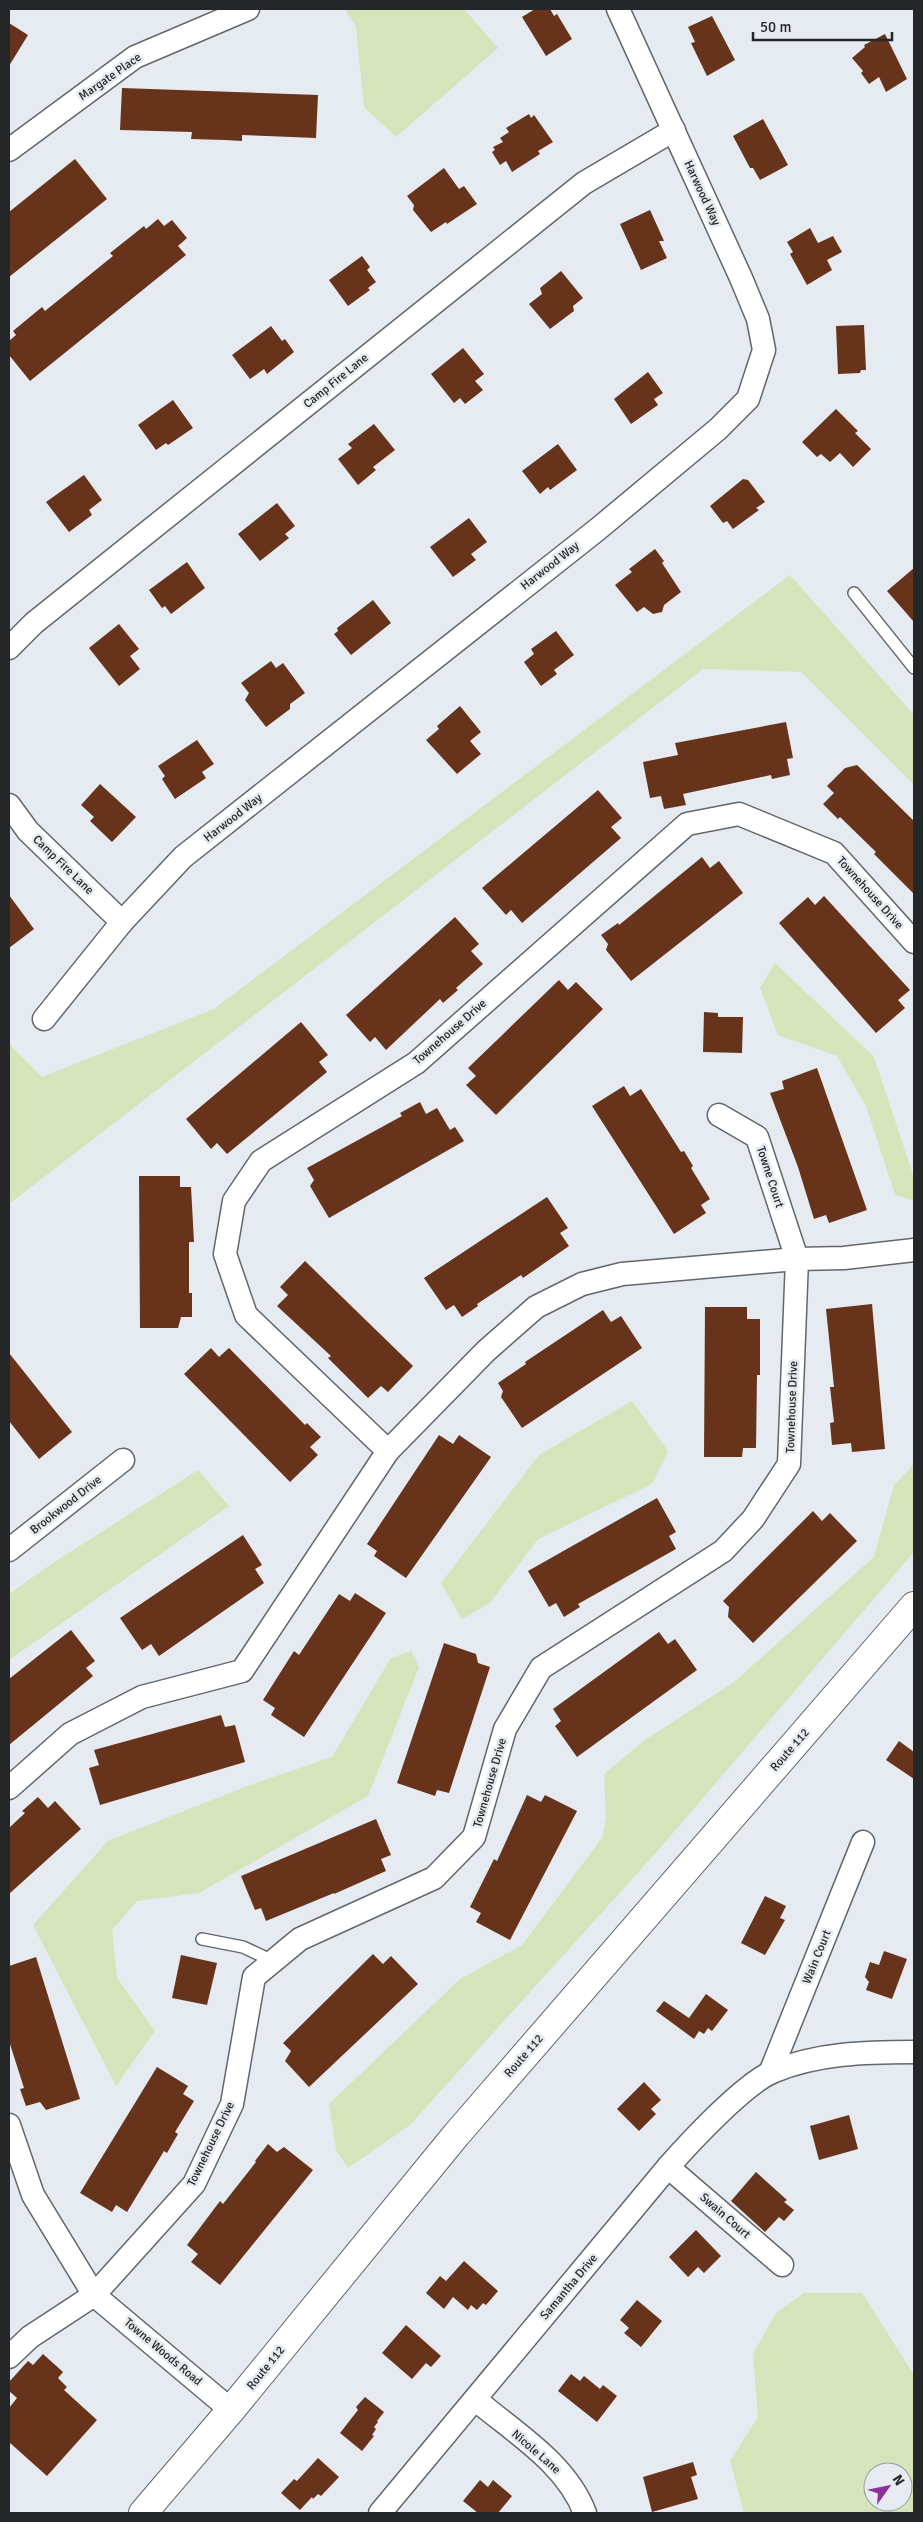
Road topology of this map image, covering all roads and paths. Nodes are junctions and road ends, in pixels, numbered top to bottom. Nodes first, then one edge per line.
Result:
1 (248, 9) edge
2 (618, 9) edge
3 (674, 130) junction
4 (9, 150) edge
5 (854, 593) dead end
6 (9, 648) edge
7 (914, 668) edge
8 (9, 806) edge
9 (122, 922) junction
10 (914, 942) edge
11 (44, 1019) dead end
12 (719, 1115) dead end
13 (914, 1250) edge
14 (797, 1259) junction
15 (388, 1451) junction
16 (123, 1460) dead end
17 (9, 1550) edge
18 (914, 1606) edge
19 (9, 1788) edge
20 (863, 1842) dead end
21 (202, 1939) dead end
22 (273, 1961) junction
23 (914, 2052) edge
24 (770, 2073) junction
25 (9, 2125) edge
26 (668, 2167) junction
27 (782, 2265) dead end
28 (94, 2295) junction
29 (9, 2357) edge
30 (476, 2400) junction
31 (231, 2410) junction
32 (143, 2513) edge
33 (380, 2513) edge
34 (585, 2513) edge

1 - 4 street, Margate Place
2 - 3 street, Harwood Way
3 - 6 street, Camp Fire Lane
3 - 9 street, Harwood Way
5 - 7 lane
8 - 9 street, Camp Fire Lane
9 - 11 street, Harwood Way
10 - 15 street, Townehouse Drive
12 - 14 street, Towne Court
13 - 14 street
14 - 15 street
14 - 22 street, Townehouse Drive
15 - 19 street
16 - 17 street, Brookwood Drive
18 - 31 main road, Route 112
20 - 24 street, Wain Court
21 - 22 lane
22 - 28 street, Townehouse Drive
23 - 24 street
24 - 26 street, Samantha Drive
25 - 28 street
26 - 27 street, Swain Court
26 - 30 street, Samantha Drive
28 - 29 street, Townehouse Drive
28 - 31 street, Towne Woods Road
30 - 33 street, Samantha Drive
30 - 34 street, Nicole Lane
31 - 32 main road, Route 112

